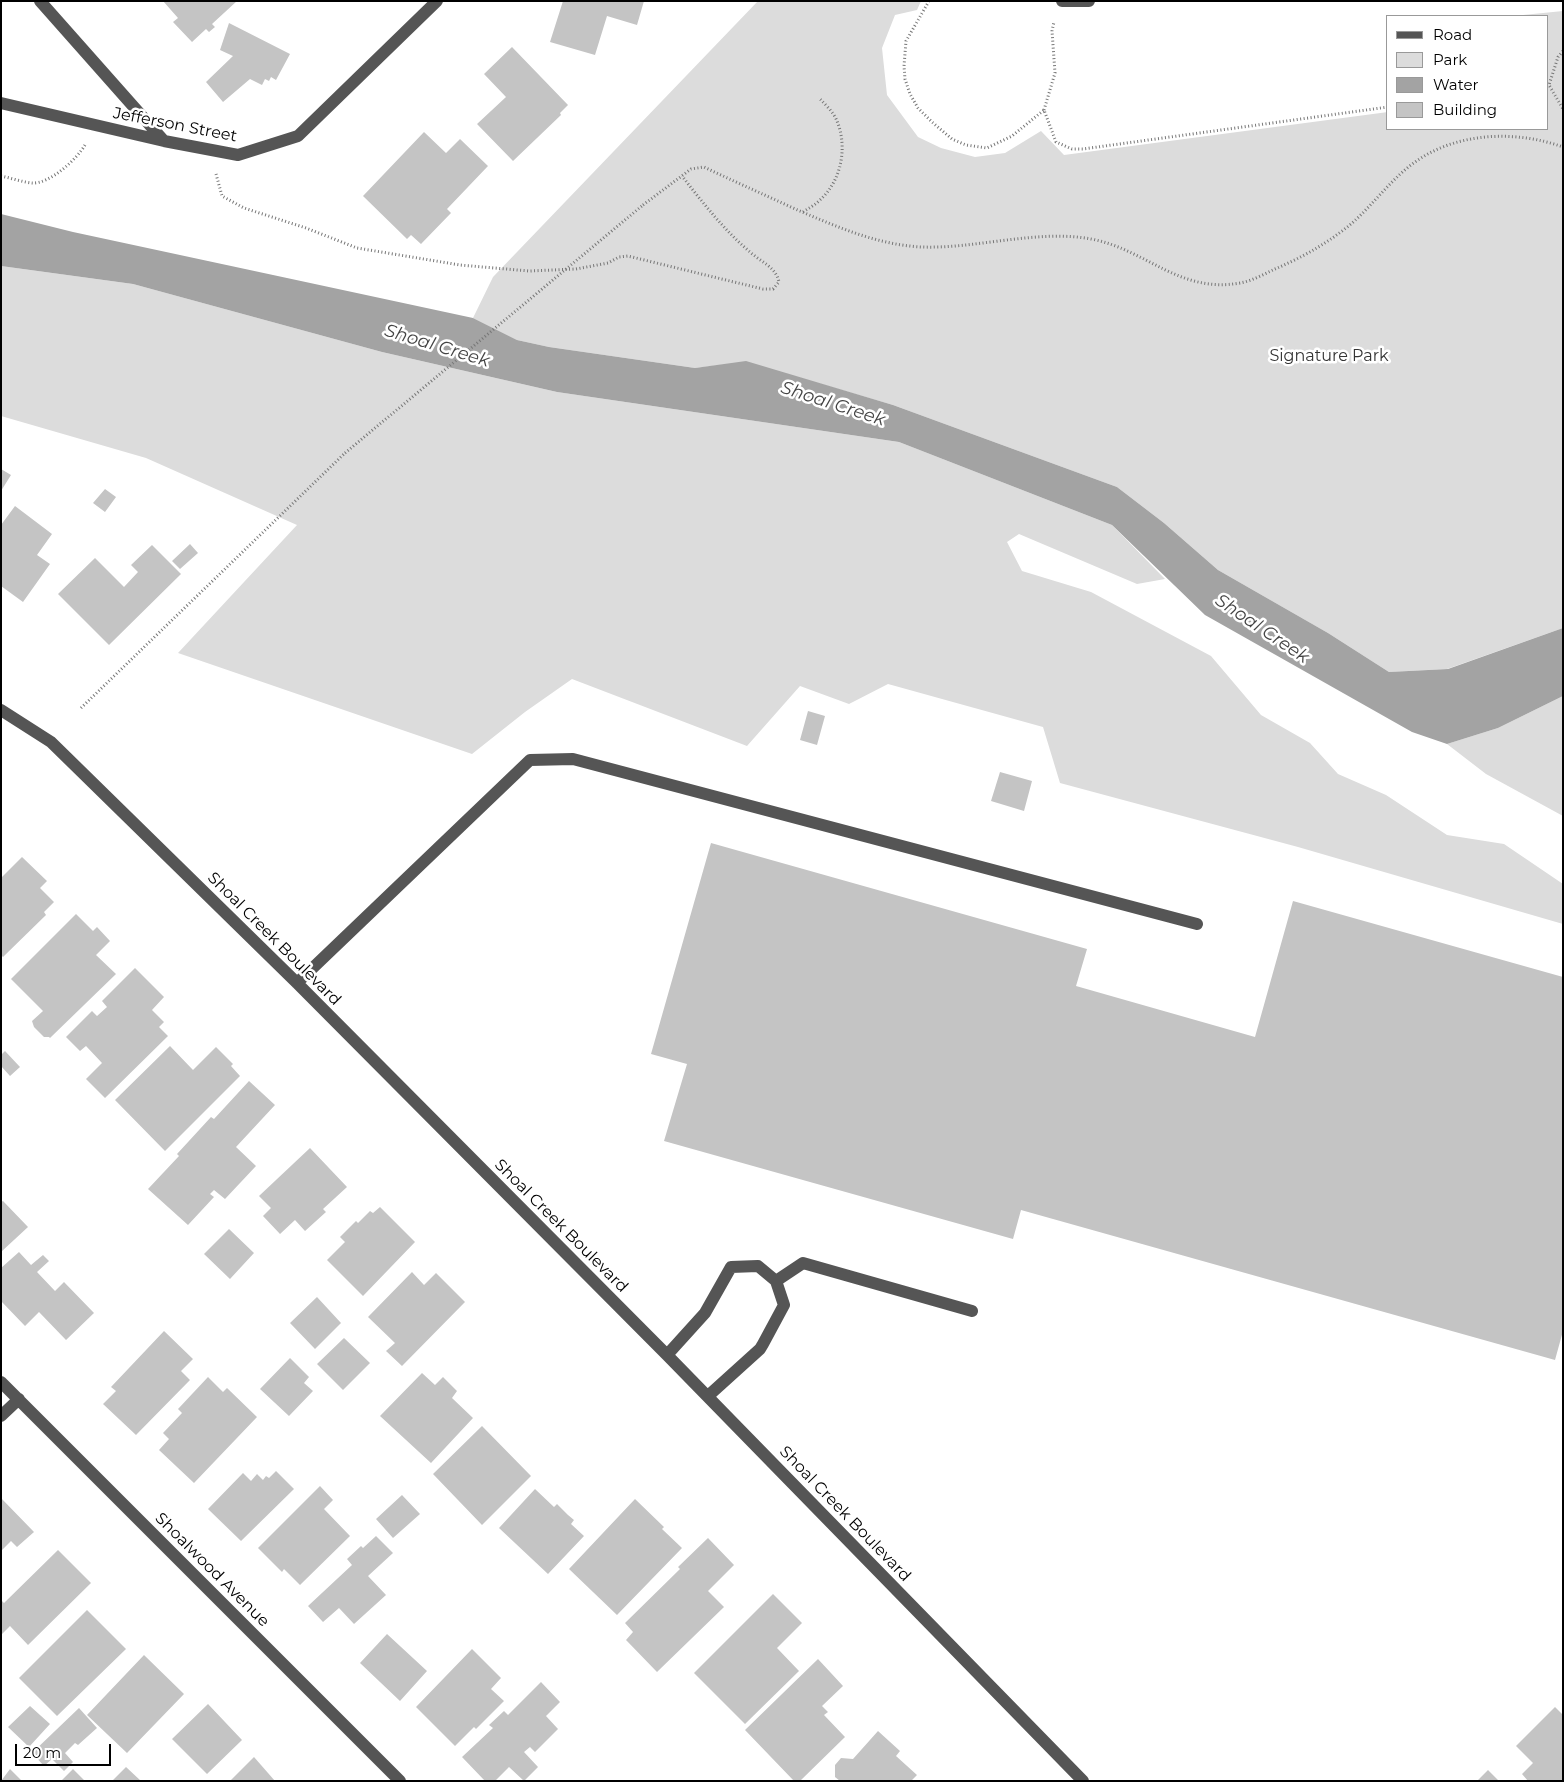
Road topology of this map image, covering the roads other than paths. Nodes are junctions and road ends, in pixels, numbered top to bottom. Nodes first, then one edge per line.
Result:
1 (40, 1) edge
2 (437, 1) edge
3 (1062, 1) edge
4 (1089, 1) edge
5 (1, 103) edge
6 (164, 141) junction
7 (1, 710) edge
8 (1197, 924) dead end
9 (297, 983) junction
10 (776, 1281) junction
11 (972, 1311) dead end
12 (667, 1355) junction
13 (1, 1382) edge
14 (708, 1396) junction
15 (19, 1399) junction
16 (1, 1416) edge
17 (400, 1781) edge
18 (1083, 1781) edge

1 - 6 street
2 - 6 street, Jefferson Street
3 - 4 street
5 - 6 street, Jefferson Street
7 - 9 street, Shoal Creek Boulevard
8 - 9 street
9 - 12 street, Shoal Creek Boulevard
10 - 11 street
10 - 12 street
10 - 14 street
12 - 14 street, Shoal Creek Boulevard
13 - 15 street, Shoalwood Avenue
14 - 18 street, Shoal Creek Boulevard
15 - 16 street
15 - 17 street, Shoalwood Avenue

